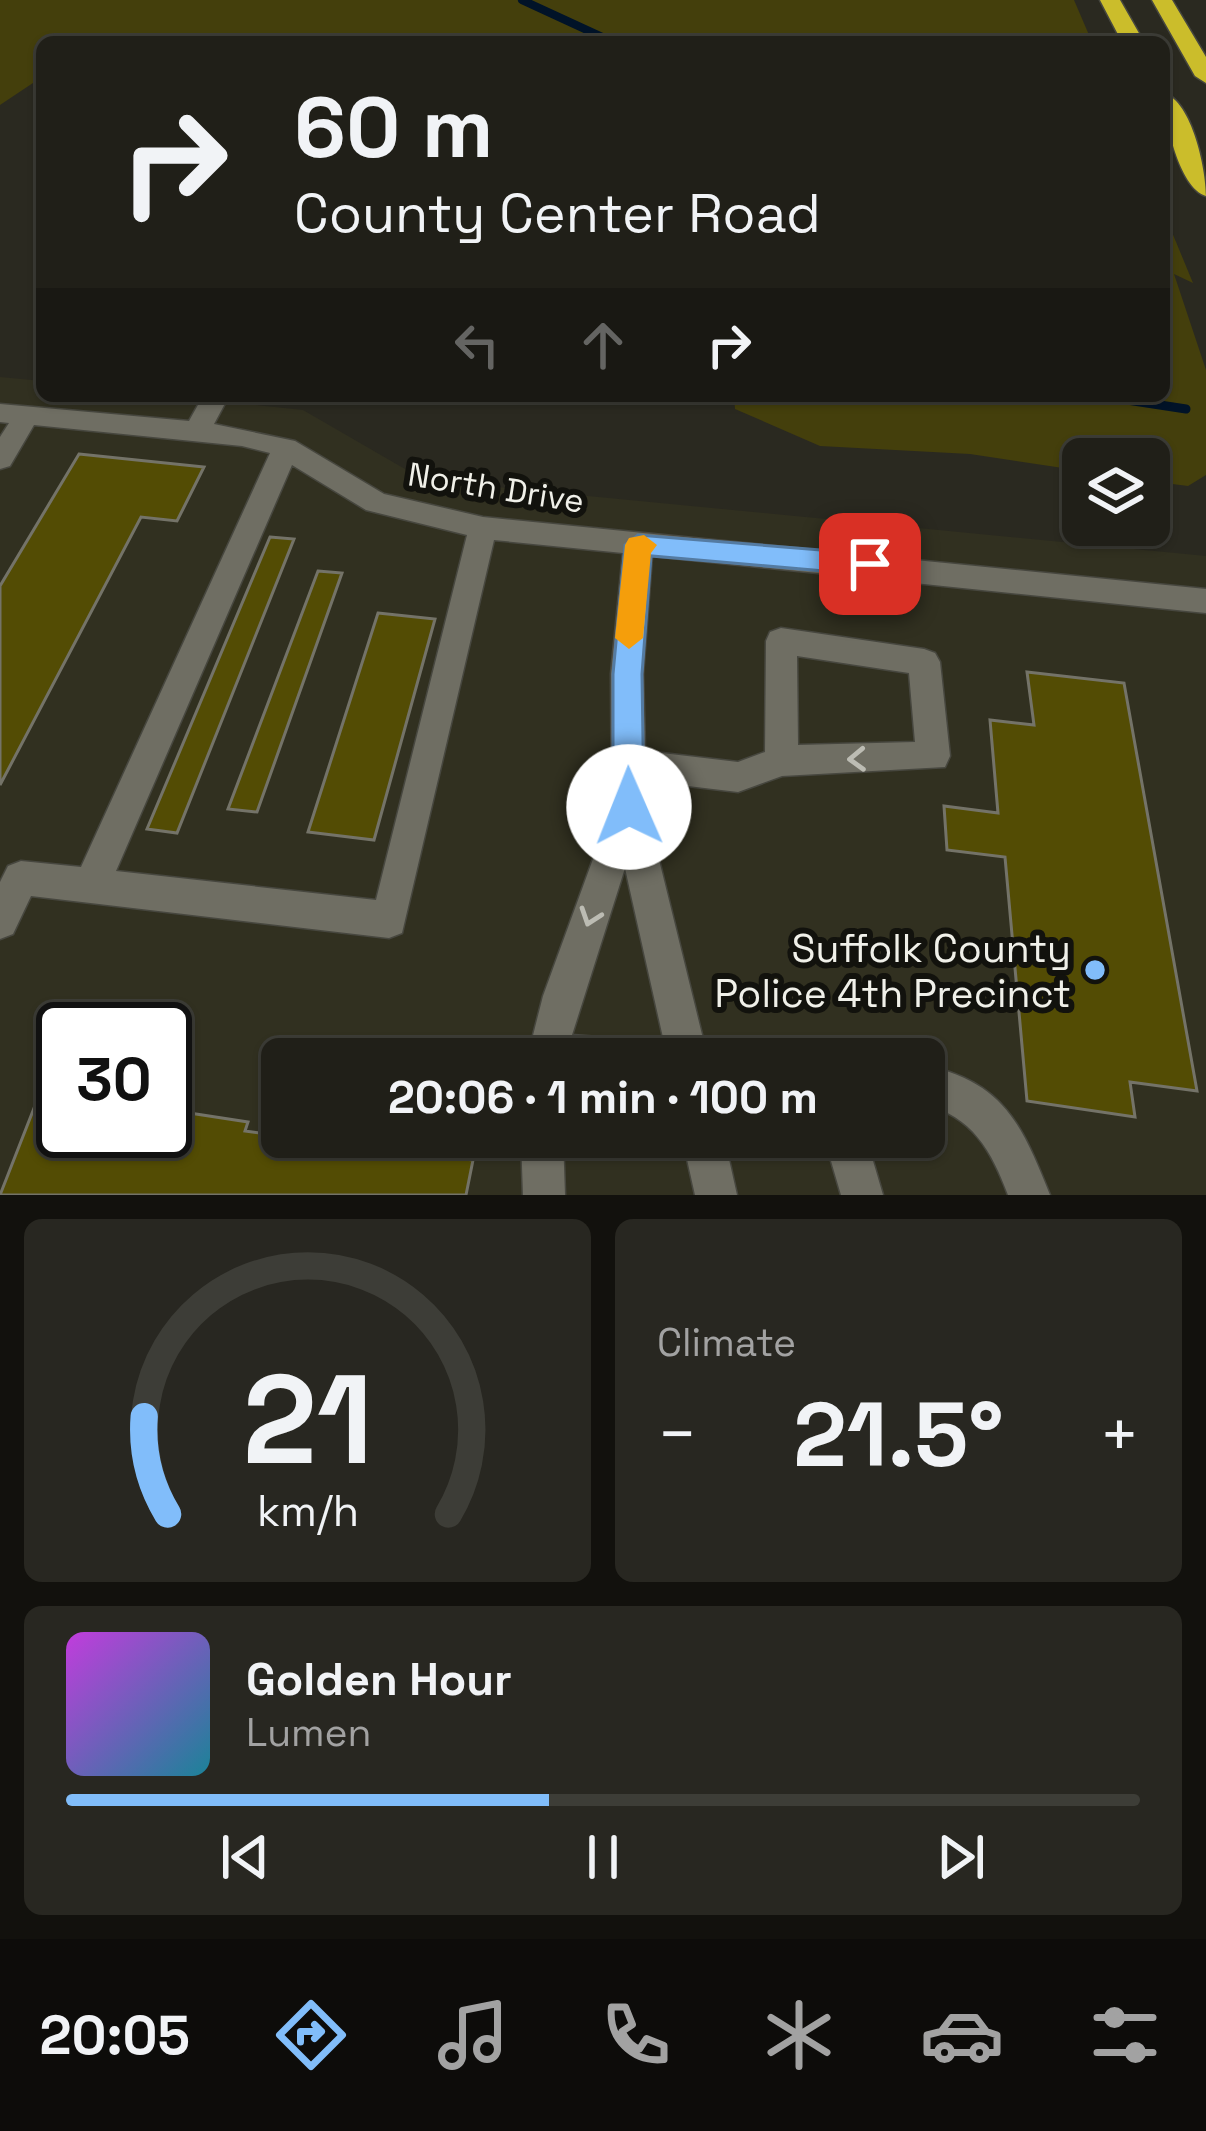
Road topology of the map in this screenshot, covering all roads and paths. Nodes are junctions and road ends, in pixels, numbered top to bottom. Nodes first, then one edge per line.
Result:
1 (1110, 0) edge
2 (1162, 0) edge
3 (1130, 36) edge
4 (1206, 76) edge
5 (1170, 113) edge
6 (1206, 188) edge
7 (213, 402) edge
8 (14, 414) edge
9 (197, 430) junction
10 (286, 448) junction
11 (0, 459) edge
12 (483, 528) junction
13 (638, 545) junction
14 (1206, 601) edge
15 (782, 761) junction
16 (628, 764) junction
17 (629, 807) junction
18 (92, 886) junction
19 (0, 921) edge
20 (552, 1038) edge
21 (683, 1038) edge
22 (945, 1088) edge
23 (543, 1158) edge
24 (708, 1158) edge
25 (851, 1158) edge
26 (544, 1195) edge
27 (716, 1195) edge
28 (862, 1195) edge
29 (1029, 1195) edge

1 - 3 highway
2 - 4 highway
5 - 6 highway
7 - 9 street
8 - 9 street, North Drive
8 - 11 street
9 - 10 street, North Drive
10 - 12 street, North Drive
10 - 18 street
12 - 13 street, North Drive
12 - 18 street
13 - 14 street, North Drive
13 - 16 street
15 -> 15 street
15 - 16 street
16 - 17 street
17 -> 20 street
17 - 21 street
18 - 19 street
22 - 29 street
23 - 26 street
24 - 27 street
25 - 28 street

